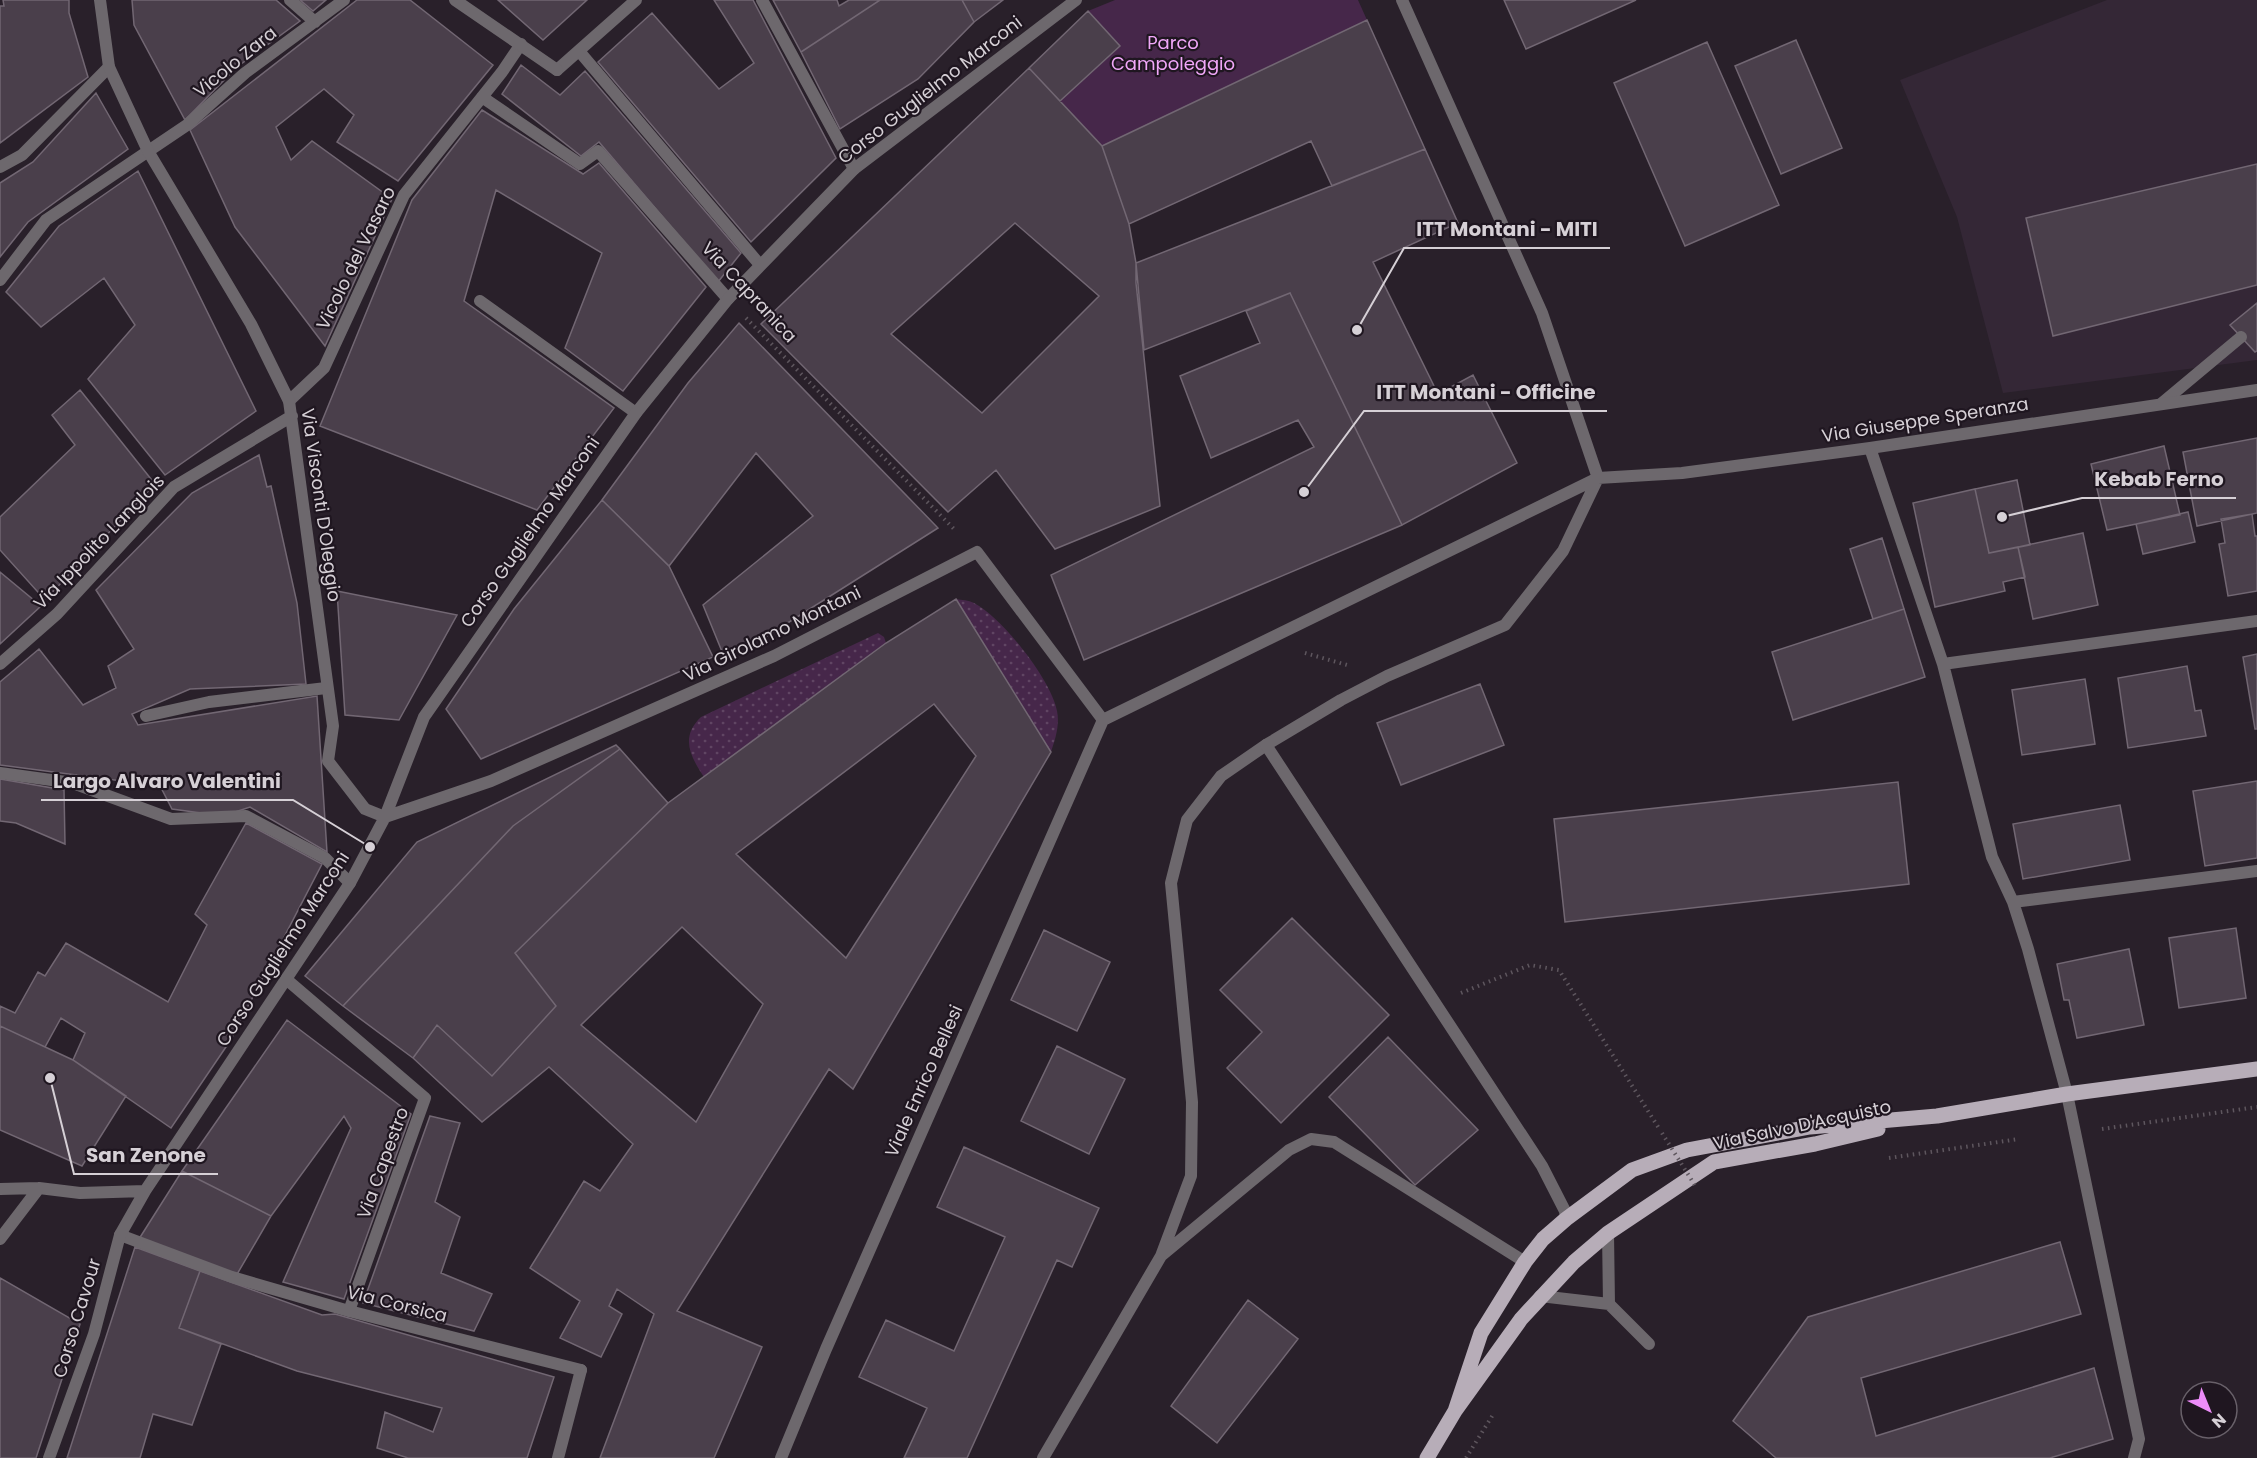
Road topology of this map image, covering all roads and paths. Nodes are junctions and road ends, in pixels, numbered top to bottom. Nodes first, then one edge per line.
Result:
1 (100, 0) edge
2 (290, 0) edge
3 (344, 0) edge
4 (455, 0) edge
5 (636, 0) edge
6 (762, 0) edge
7 (1076, 0) edge
8 (1402, 0) edge
9 (315, 22) junction
10 (521, 44) junction
11 (579, 51) junction
12 (109, 67) junction
13 (482, 97) junction
14 (148, 151) junction
15 (0, 167) edge
16 (854, 169) junction
17 (760, 265) junction
18 (0, 280) edge
19 (480, 300) dead end
20 (728, 300) junction
21 (2241, 337) dead end
22 (2257, 390) edge
23 (289, 401) junction
24 (2162, 404) junction
25 (636, 412) junction
26 (292, 416) junction
27 (1870, 448) junction
28 (1598, 478) junction
29 (977, 552) junction
30 (2257, 621) edge
31 (1264, 641) junction
32 (0, 664) edge
33 (1943, 664) junction
34 (1388, 676) junction
35 (326, 688) junction
36 (146, 716) dead end
37 (1103, 720) junction
38 (1266, 745) junction
39 (0, 773) edge
40 (385, 817) junction
41 (2257, 871) edge
42 (350, 883) junction
43 (2013, 902) junction
44 (286, 979) junction
45 (1435, 1003) junction
46 (2257, 1069) edge
47 (2067, 1094) junction
48 (2257, 1107) edge
49 (1937, 1116) junction
50 (2098, 1130) dead end
51 (2019, 1139) dead end
52 (1879, 1159) dead end
53 (1696, 1187) dead end
54 (39, 1188) junction
55 (0, 1190) edge
56 (145, 1191) junction
57 (1566, 1219) junction
58 (1608, 1233) junction
59 (120, 1235) junction
60 (0, 1239) edge
61 (1161, 1256) junction
62 (1525, 1262) junction
63 (1540, 1296) junction
64 (1609, 1304) junction
65 (350, 1311) junction
66 (1649, 1344) dead end
67 (1496, 1409) dead end
68 (1455, 1411) junction
69 (49, 1458) edge
70 (558, 1458) edge
71 (781, 1458) edge
72 (1043, 1458) edge
73 (1427, 1458) edge
74 (1466, 1458) edge
75 (2134, 1458) edge

1 - 12 street, Via Visconti D'Oleggio
2 - 9 street
3 - 9 street, Vicolo Zara
4 - 10 street
5 - 11 street
6 - 16 street
7 - 16 street, Corso Guglielmo Marconi
8 - 28 street
9 - 14 street, Vicolo Zara
10 - 11 street
10 - 13 street, Vicolo del Vasaro
11 - 17 street
12 - 14 street, Via Visconti D'Oleggio
12 - 15 street
13 - 20 street, Via Capranica
13 - 23 street, Vicolo del Vasaro
14 - 18 street, Vicolo Zara
14 - 23 street, Via Visconti D'Oleggio
16 - 17 street, Corso Guglielmo Marconi
17 - 20 street, Corso Guglielmo Marconi
19 - 25 street
20 - 25 street, Corso Guglielmo Marconi
20 - 29 path, Via Capranica
21 - 24 street
22 - 24 street, Via Giuseppe Speranza
23 - 26 street, Via Visconti D'Oleggio
24 - 27 street, Via Giuseppe Speranza
25 - 40 street, Corso Guglielmo Marconi
26 - 32 street, Via Ippolito Langlois
26 - 35 street, Via Visconti D'Oleggio
27 - 28 street, Via Giuseppe Speranza
27 - 33 street
28 - 31 street
28 - 34 street
29 - 37 street
29 - 40 street, Via Girolamo Montani
30 - 33 street
31 - 34 path
31 - 37 street
33 - 43 street
34 - 38 street
35 - 36 street
35 - 40 street, Via Visconti D'Oleggio
37 - 71 street, Viale Enrico Bellesi
38 - 45 street
38 - 61 street
39 - 42 street
40 - 42 street, Corso Guglielmo Marconi
41 - 43 street
42 - 44 street, Corso Guglielmo Marconi
43 - 47 street
44 - 56 street, Corso Guglielmo Marconi
44 - 65 street, Via Capestro
45 - 53 path, bridge
45 - 57 street
46 - 47 main road, Via Salvo D'Acquisto
47 - 49 main road, Via Salvo D'Acquisto
47 - 75 street
48 - 50 path
49 - 57 main road, Via Salvo D'Acquisto
49 - 58 main road, Via Salvo D'Acquisto
51 - 52 path
54 - 55 street
54 - 56 street
54 - 60 street
56 - 59 street, Corso Cavour
57 - 62 main road, Via Salvo D'Acquisto
58 - 63 main road, Via Salvo D'Acquisto
58 - 64 street
59 - 65 street, Via Corsica
59 - 69 street, Corso Cavour
61 - 62 street
61 - 72 street
62 - 68 main road, Via Salvo D'Acquisto
63 - 64 street
63 - 68 main road, Via Salvo D'Acquisto
64 - 66 street
65 - 70 street, Via Corsica
67 - 74 path
68 - 73 main road, Via Salvo D'Acquisto

